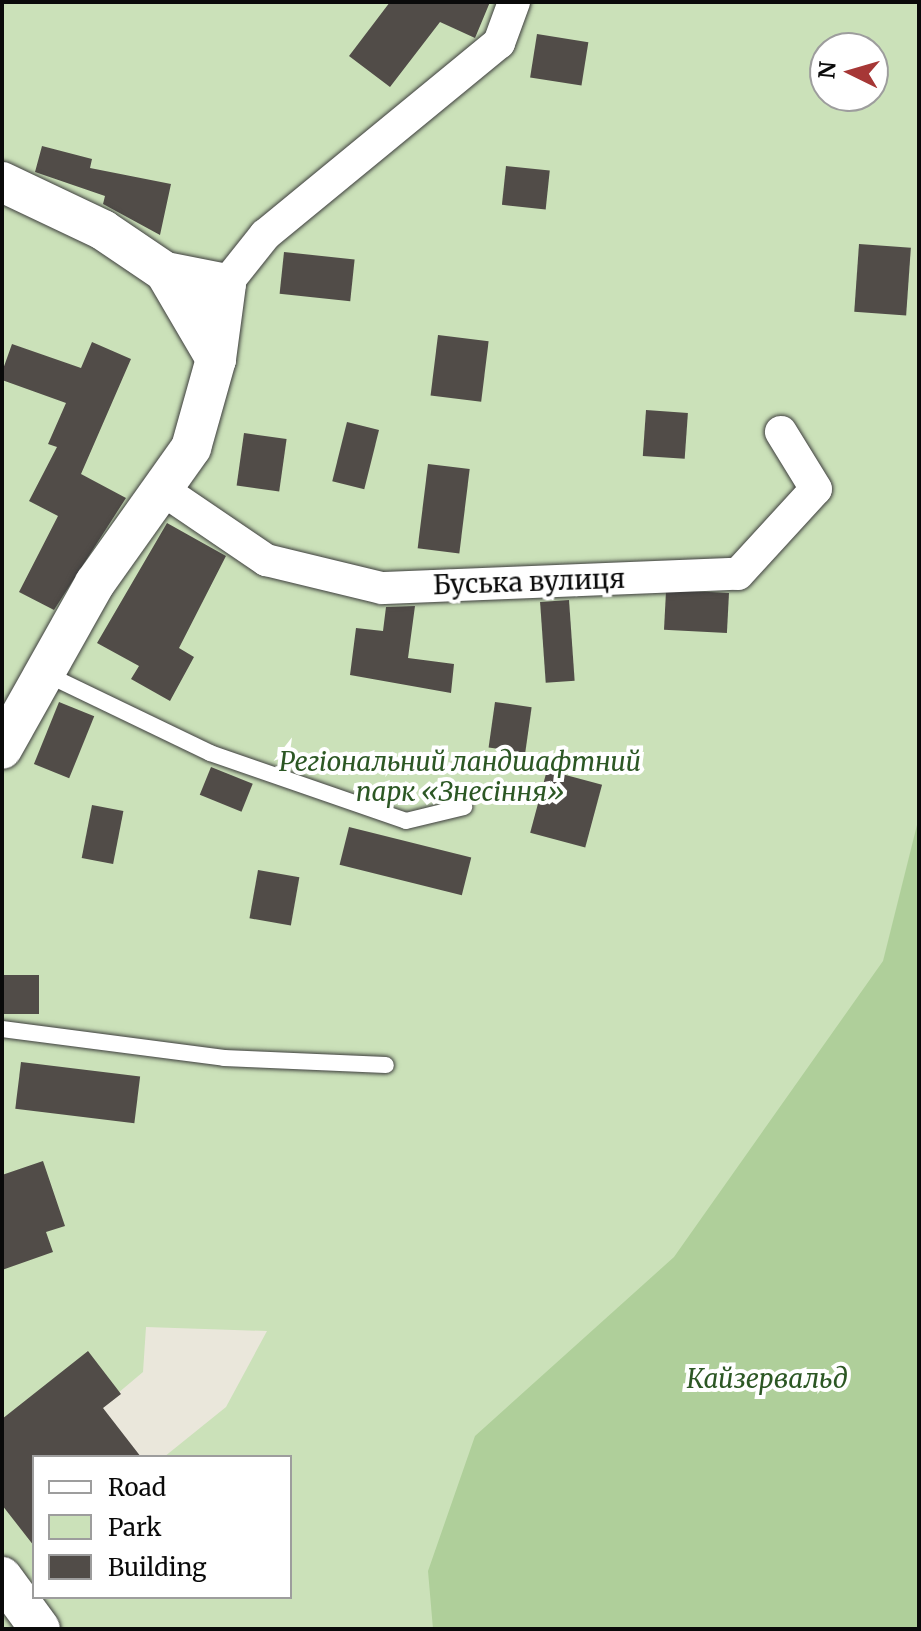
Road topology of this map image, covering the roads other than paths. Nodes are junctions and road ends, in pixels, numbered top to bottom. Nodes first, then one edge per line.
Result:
1 (514, 2) edge
2 (2, 182) edge
3 (165, 272) junction
4 (226, 284) junction
5 (216, 359) junction
6 (781, 432) dead end
7 (163, 490) junction
8 (43, 673) junction
9 (2, 749) edge
10 (464, 807) dead end
11 (2, 1029) edge
12 (386, 1065) dead end
13 (2, 1577) edge
14 (40, 1629) edge

1 - 4 street
2 - 3 street
3 - 4 street
3 - 5 street
4 - 5 street
5 - 7 street
6 - 7 street, Буська вулиця
7 - 8 street
8 - 9 street
8 - 10 lane
11 - 12 lane
13 - 14 street

